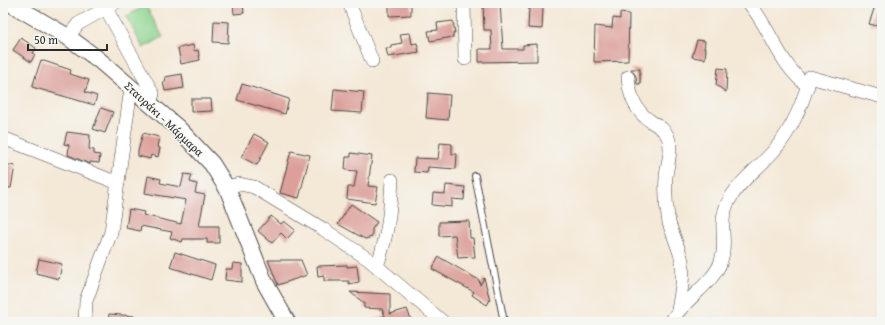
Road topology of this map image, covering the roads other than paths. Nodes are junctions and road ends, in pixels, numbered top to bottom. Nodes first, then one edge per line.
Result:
1 (10, 3) edge
2 (349, 3) edge
3 (464, 3) edge
4 (749, 3) edge
5 (108, 5) edge
6 (68, 37) junction
7 (465, 59) dead end
8 (372, 61) dead end
9 (628, 77) dead end
10 (808, 86) junction
11 (132, 88) junction
12 (882, 97) edge
13 (150, 103) junction
14 (3, 138) edge
15 (475, 176) dead end
16 (392, 180) dead end
17 (118, 183) junction
18 (226, 187) junction
19 (377, 266) junction
20 (678, 310) junction
21 (85, 322) edge
22 (287, 322) edge
23 (443, 322) edge
24 (504, 322) edge
25 (671, 322) edge

1 - 6 street, Σταυράκι - Μάρμαρα
2 - 8 street
3 - 7 street
4 - 10 street
5 - 6 street
5 - 13 street
6 - 11 street, Σταυράκι - Μάρμαρα
9 - 20 street
10 - 12 street
10 - 20 street
11 - 13 street, Σταυράκι - Μάρμαρα
11 - 17 street
13 - 18 street, Σταυράκι - Μάρμαρα
14 - 17 street
15 - 24 lane
16 - 19 street
17 - 21 street
18 - 19 street
18 - 22 street, Σταυράκι - Μάρμαρα
19 - 23 street
20 - 25 street

